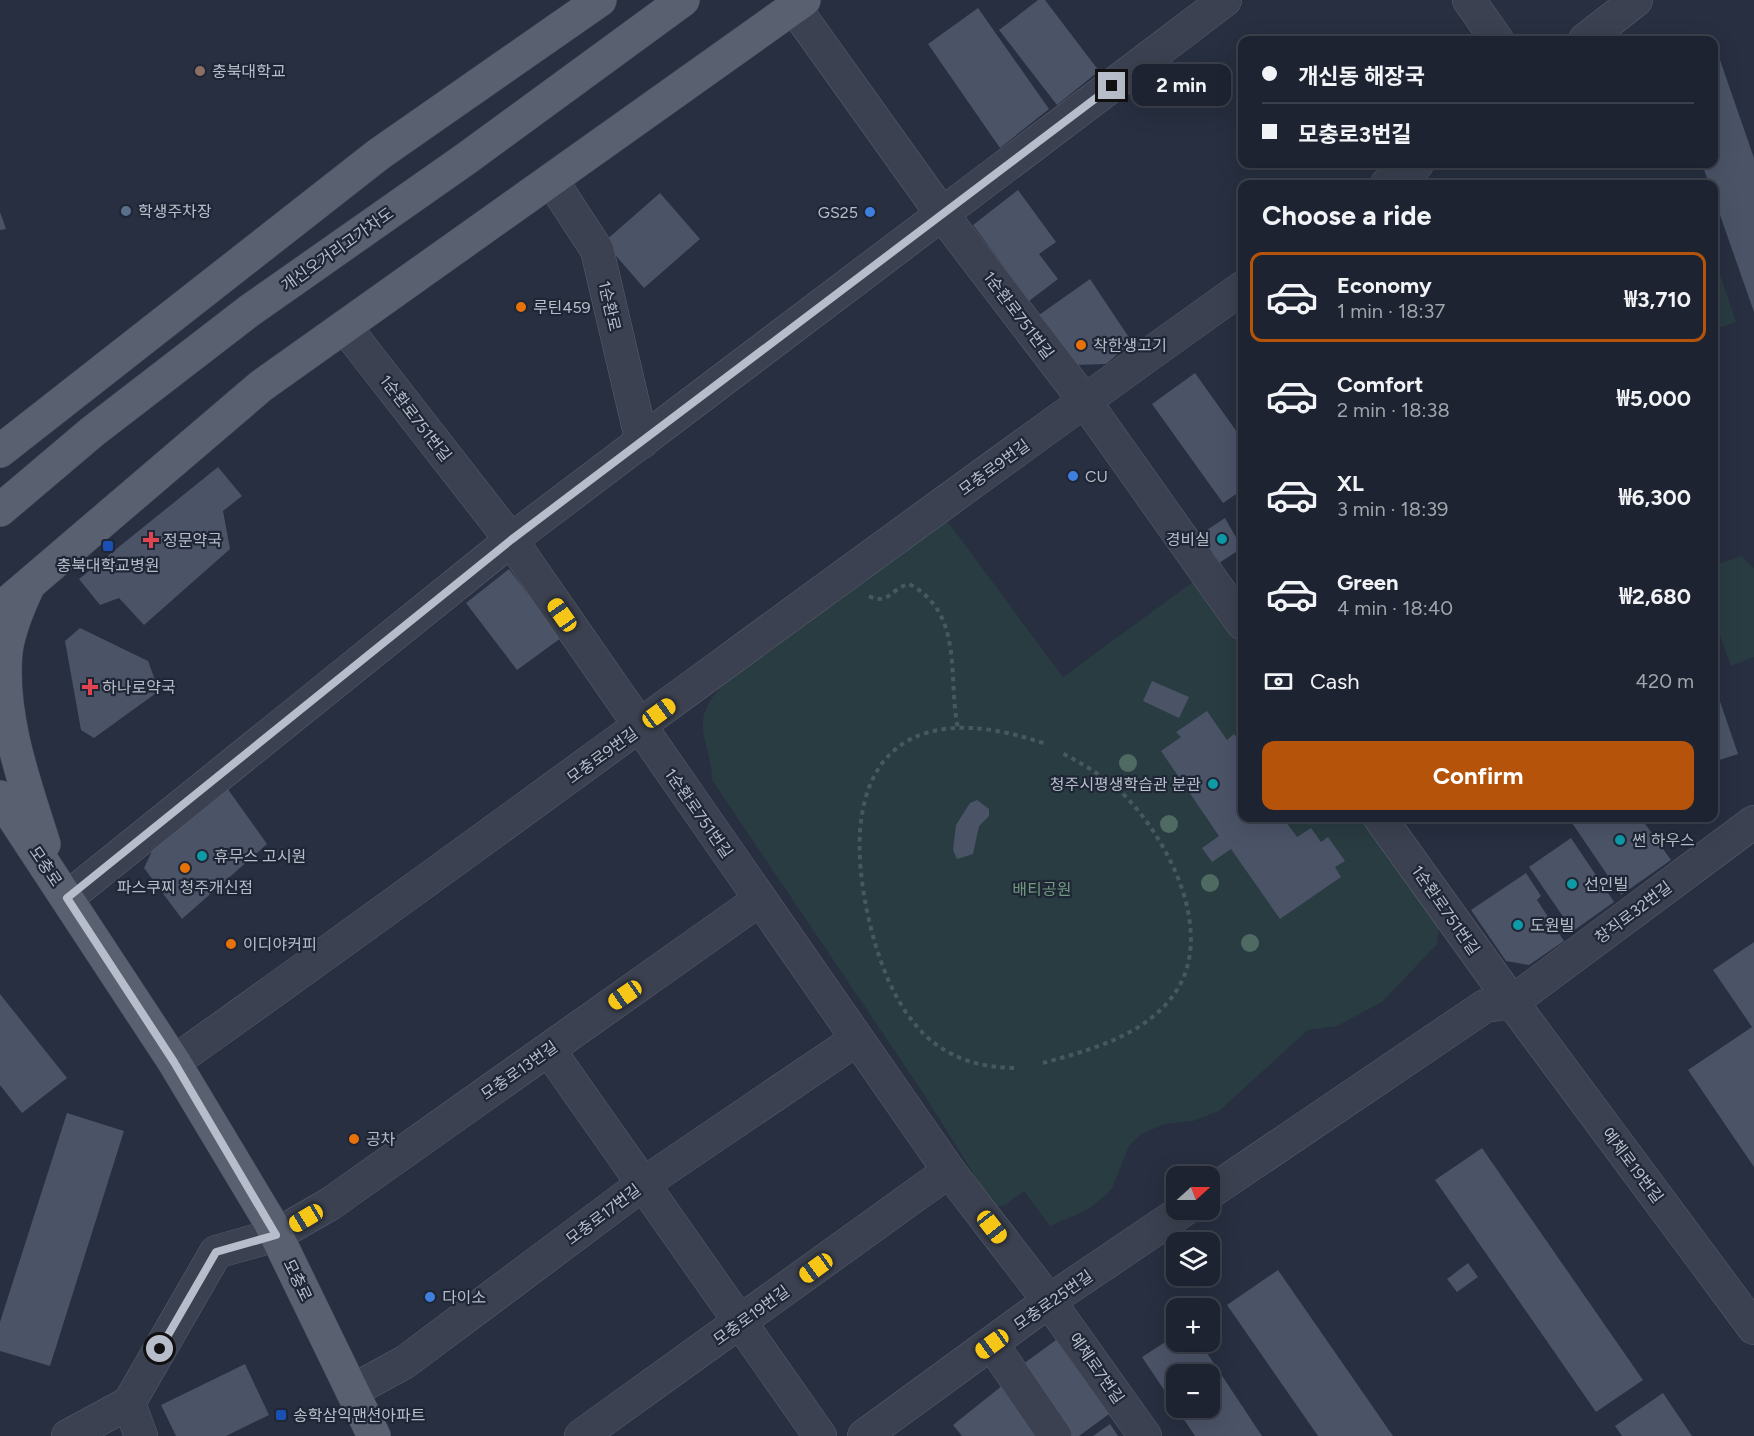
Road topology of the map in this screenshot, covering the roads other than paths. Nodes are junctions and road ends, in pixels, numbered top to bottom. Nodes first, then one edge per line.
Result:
1 (600, 0) edge
2 (683, 0) edge
3 (1225, 0) edge
4 (1469, 0) edge
5 (1636, 0) edge
6 (799, 4) edge
7 (1494, 36) edge
8 (1590, 36) edge
9 (1411, 168) edge
10 (1393, 180) edge
11 (552, 181) junction
12 (942, 214) junction
13 (1238, 291) edge
14 (345, 327) junction
15 (1084, 400) junction
16 (642, 442) junction
17 (0, 451) edge
18 (0, 510) edge
19 (511, 540) junction
20 (31, 580) junction
21 (0, 609) edge
22 (1238, 616) edge
23 (640, 727) junction
24 (0, 796) edge
25 (9, 818) edge
26 (1383, 822) edge
27 (1754, 822) edge
28 (67, 898) junction
29 (759, 900) junction
30 (1512, 1002) junction
31 (856, 1039) junction
32 (549, 1050) junction
33 (174, 1062) junction
34 (949, 1171) junction
35 (643, 1184) junction
36 (1220, 1186) edge
37 (1169, 1220) edge
38 (276, 1235) junction
39 (1049, 1301) junction
40 (741, 1323) junction
41 (1754, 1328) edge
42 (992, 1344) junction
43 (352, 1391) junction
44 (129, 1403) junction
45 (68, 1436) edge
46 (141, 1436) edge
47 (374, 1436) edge
48 (581, 1436) edge
49 (820, 1436) edge
50 (864, 1436) edge
51 (1055, 1436) edge
52 (1145, 1436) edge

1 - 17 main road
2 - 18 main road, 개신오거리고가차도
3 - 12 street
4 - 7 street
5 - 8 street
6 - 11 main road
6 - 12 street, 1순환로751번길
9 - 10 street
11 - 14 main road
11 - 16 street, 1순환로
12 - 15 street, 1순환로751번길
12 - 16 street
13 - 15 street, 모충로9번길
14 - 19 street, 1순환로751번길
14 - 20 main road
15 - 22 street, 1순환로751번길
15 - 23 street, 모충로9번길
16 - 19 street
19 - 23 street, 1순환로751번길
19 - 28 street
20 - 21 main road
20 - 28 main road
23 - 29 street, 1순환로751번길
23 - 33 street, 모충로9번길
24 - 25 main road, 모충로
25 - 28 main road, 모충로
26 - 30 street, 1순환로751번길
27 - 30 street, 창직로32번길
28 - 33 main road, 모충로
29 - 31 street, 1순환로751번길
29 - 32 street, 모충로13번길
30 - 36 street
30 - 41 street, 예체로19번길
31 - 34 street, 1순환로751번길
31 - 35 street, 모충로17번길
32 - 35 street
32 - 38 street, 모충로13번길
33 - 38 main road, 모충로
34 - 39 street, 1순환로751번길
34 - 40 street, 모충로19번길
35 - 40 street
35 - 43 street, 모충로17번길
37 - 39 street, 모충로25번길
38 - 43 main road, 모충로
38 - 44 street, 모충로13번길
39 - 42 street, 모충로25번길
39 - 52 street, 예체로7번길
40 - 48 street, 모충로19번길
40 - 49 street
42 - 50 street, 모충로25번길
42 - 51 street
43 - 47 main road, 모충로
44 - 45 street
44 - 46 street

